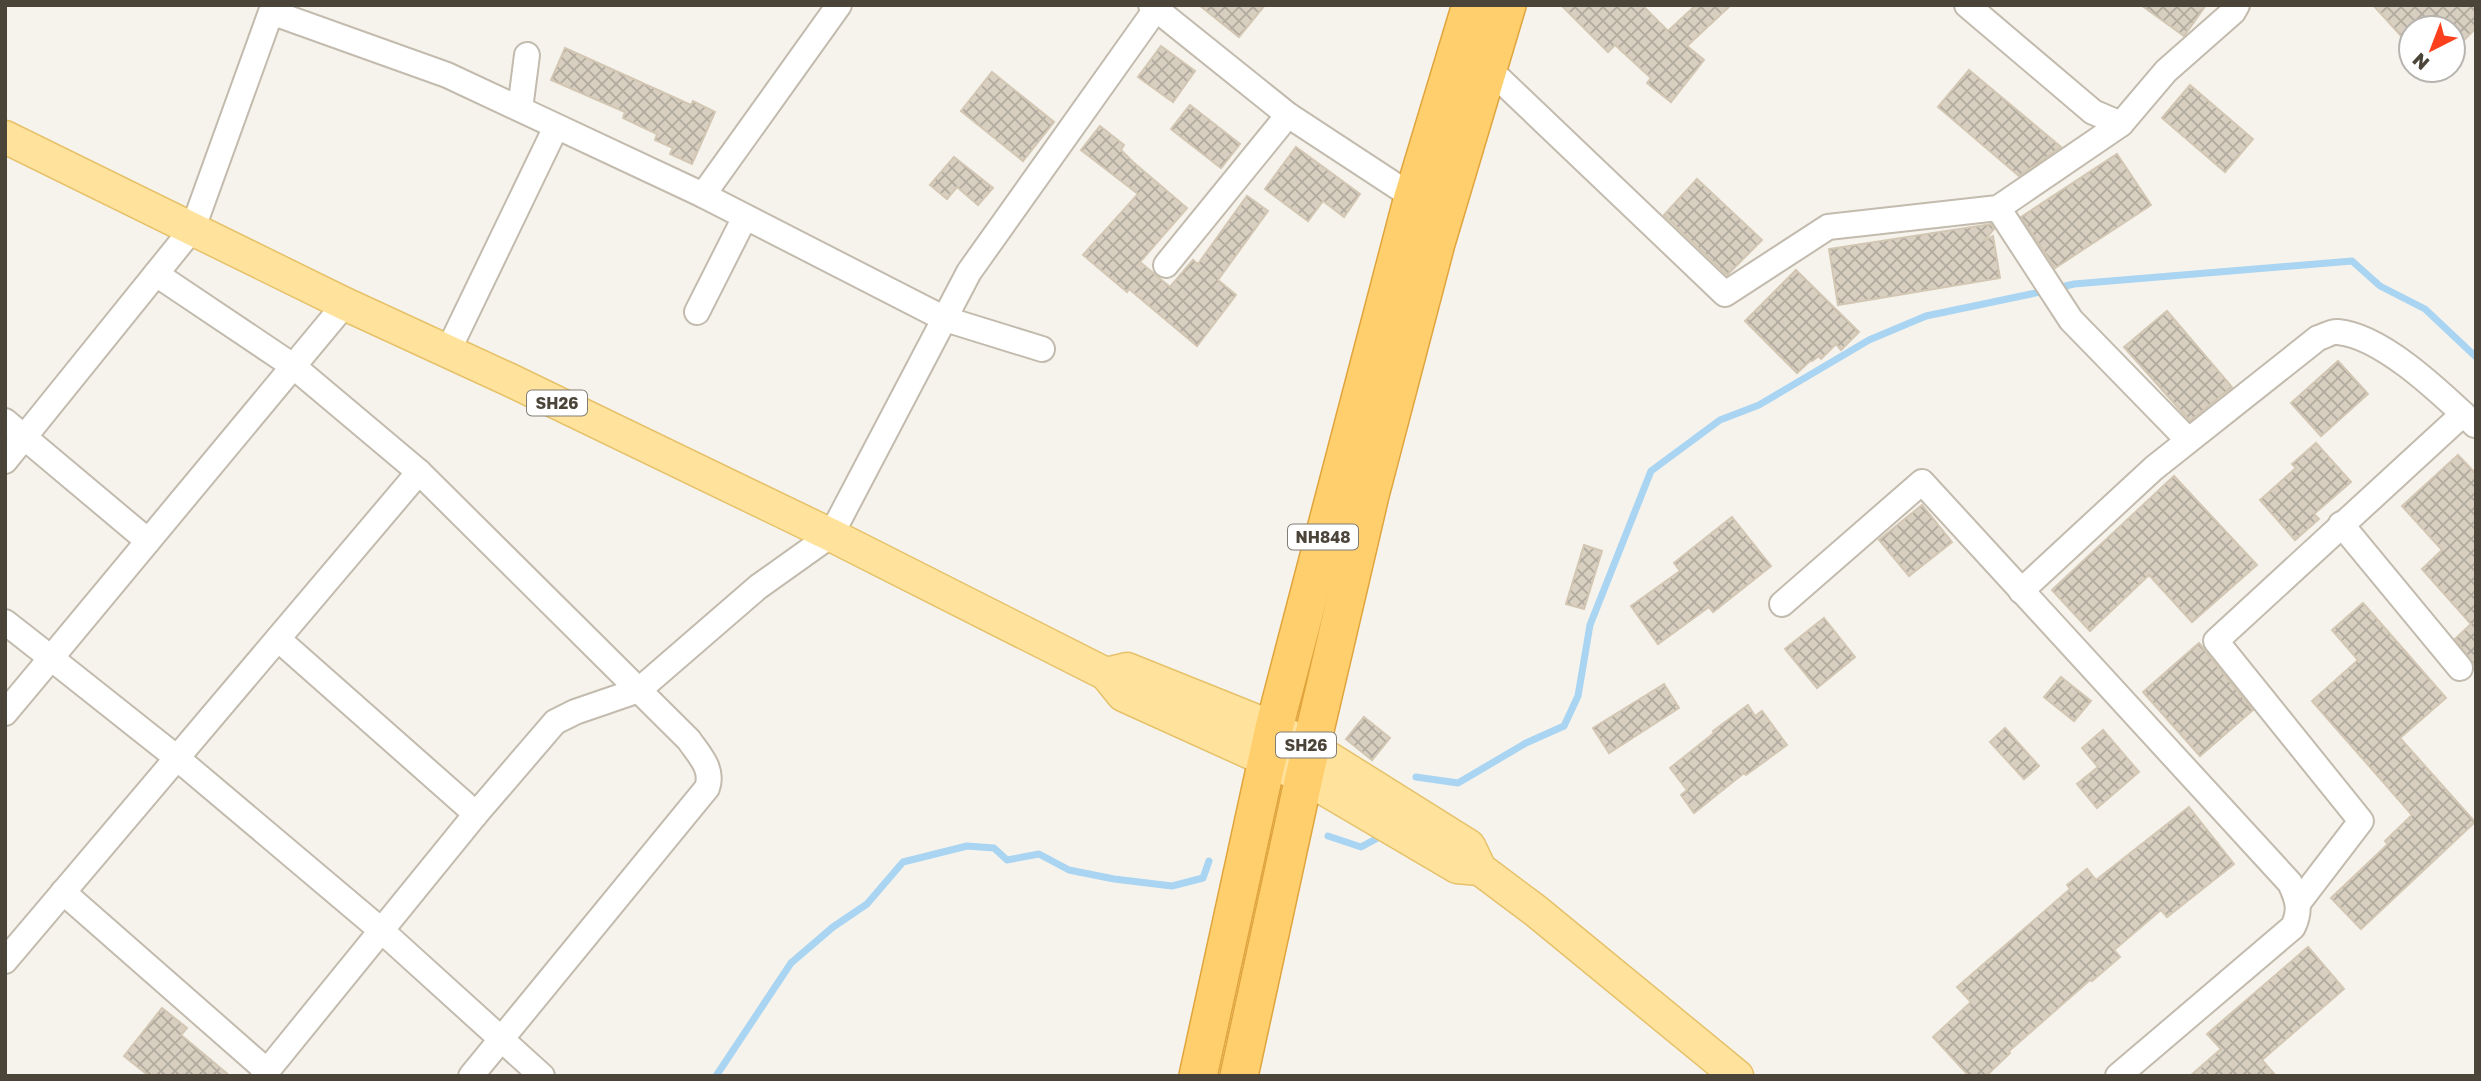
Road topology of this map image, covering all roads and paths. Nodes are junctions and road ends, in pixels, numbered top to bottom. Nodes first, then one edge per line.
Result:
1 (839, 5) edge
2 (1471, 5) edge
3 (1507, 5) edge
4 (1967, 5) edge
5 (2237, 5) edge
6 (1153, 7) edge
7 (263, 8) edge
8 (527, 55) dead end
9 (1488, 68) junction
10 (520, 109) junction
11 (1288, 115) junction
12 (2121, 124) junction
13 (556, 127) junction
14 (5, 137) edge
15 (703, 195) junction
16 (1413, 197) junction
17 (1447, 208) junction
18 (1998, 208) junction
19 (746, 217) junction
20 (193, 228) junction
21 (1166, 265) dead end
22 (156, 274) junction
23 (345, 304) junction
24 (697, 312) dead end
25 (944, 319) junction
26 (1042, 349) dead end
27 (448, 351) junction
28 (293, 366) junction
29 (2470, 420) edge
30 (5, 421) edge
31 (25, 436) junction
32 (2188, 440) junction
33 (5, 461) edge
34 (419, 471) junction
35 (2341, 524) junction
36 (831, 535) junction
37 (148, 541) junction
38 (2021, 591) junction
39 (1782, 604) dead end
40 (5, 622) edge
41 (278, 639) junction
42 (51, 658) junction
43 (2460, 668) dead end
44 (639, 690) junction
45 (5, 713) edge
46 (1270, 743) junction
47 (177, 758) junction
48 (1307, 762) junction
49 (476, 814) junction
50 (63, 892) junction
51 (2299, 902) junction
52 (382, 931) junction
53 (8, 954) edge
54 (501, 1039) junction
55 (265, 1073) edge
56 (471, 1076) edge
57 (542, 1076) edge
58 (1198, 1076) edge
59 (1239, 1076) edge
60 (1737, 1076) edge
61 (2118, 1076) edge

1 - 15 street
2 - 16 highway, NH848
3 - 9 highway, NH848
4 - 12 street
5 - 12 street
6 - 11 street
6 - 25 street
7 - 10 street
7 - 20 street
8 - 10 street
9 - 17 highway, NH848
9 - 18 street
10 - 13 street
11 - 16 street
11 - 21 street
12 - 18 street
13 - 15 street
13 - 27 street
14 - 20 main road, SH26
15 - 19 street
16 - 17 street
16 - 46 highway, NH848
17 - 48 highway, NH848
18 - 32 street
19 - 24 street
19 - 25 street
20 - 22 street
20 - 23 main road, SH26
22 - 28 street
22 - 31 street
23 - 27 main road, SH26
23 - 28 street
25 - 26 street
25 - 36 street
27 - 36 main road, SH26
28 - 34 street
28 - 37 street
29 - 32 street
29 - 35 street
30 - 31 street
31 - 33 street
31 - 37 street
32 - 38 street
34 - 41 street
34 - 44 street
35 - 43 street
35 - 51 street
36 - 44 street
36 - 46 main road, SH26
37 - 42 street
38 - 39 street
38 - 51 street
40 - 42 street
41 - 47 street
41 - 49 street
42 - 45 street
42 - 47 street
44 - 49 street
44 - 54 street
46 - 48 main road, SH26
46 - 58 highway, NH848
47 - 50 street
47 - 52 street
48 - 59 highway, NH848
48 - 60 main road, SH26
49 - 52 street
50 - 53 street
50 - 55 street
51 - 61 street
52 - 54 street
52 - 55 street
54 - 56 street
54 - 57 street

